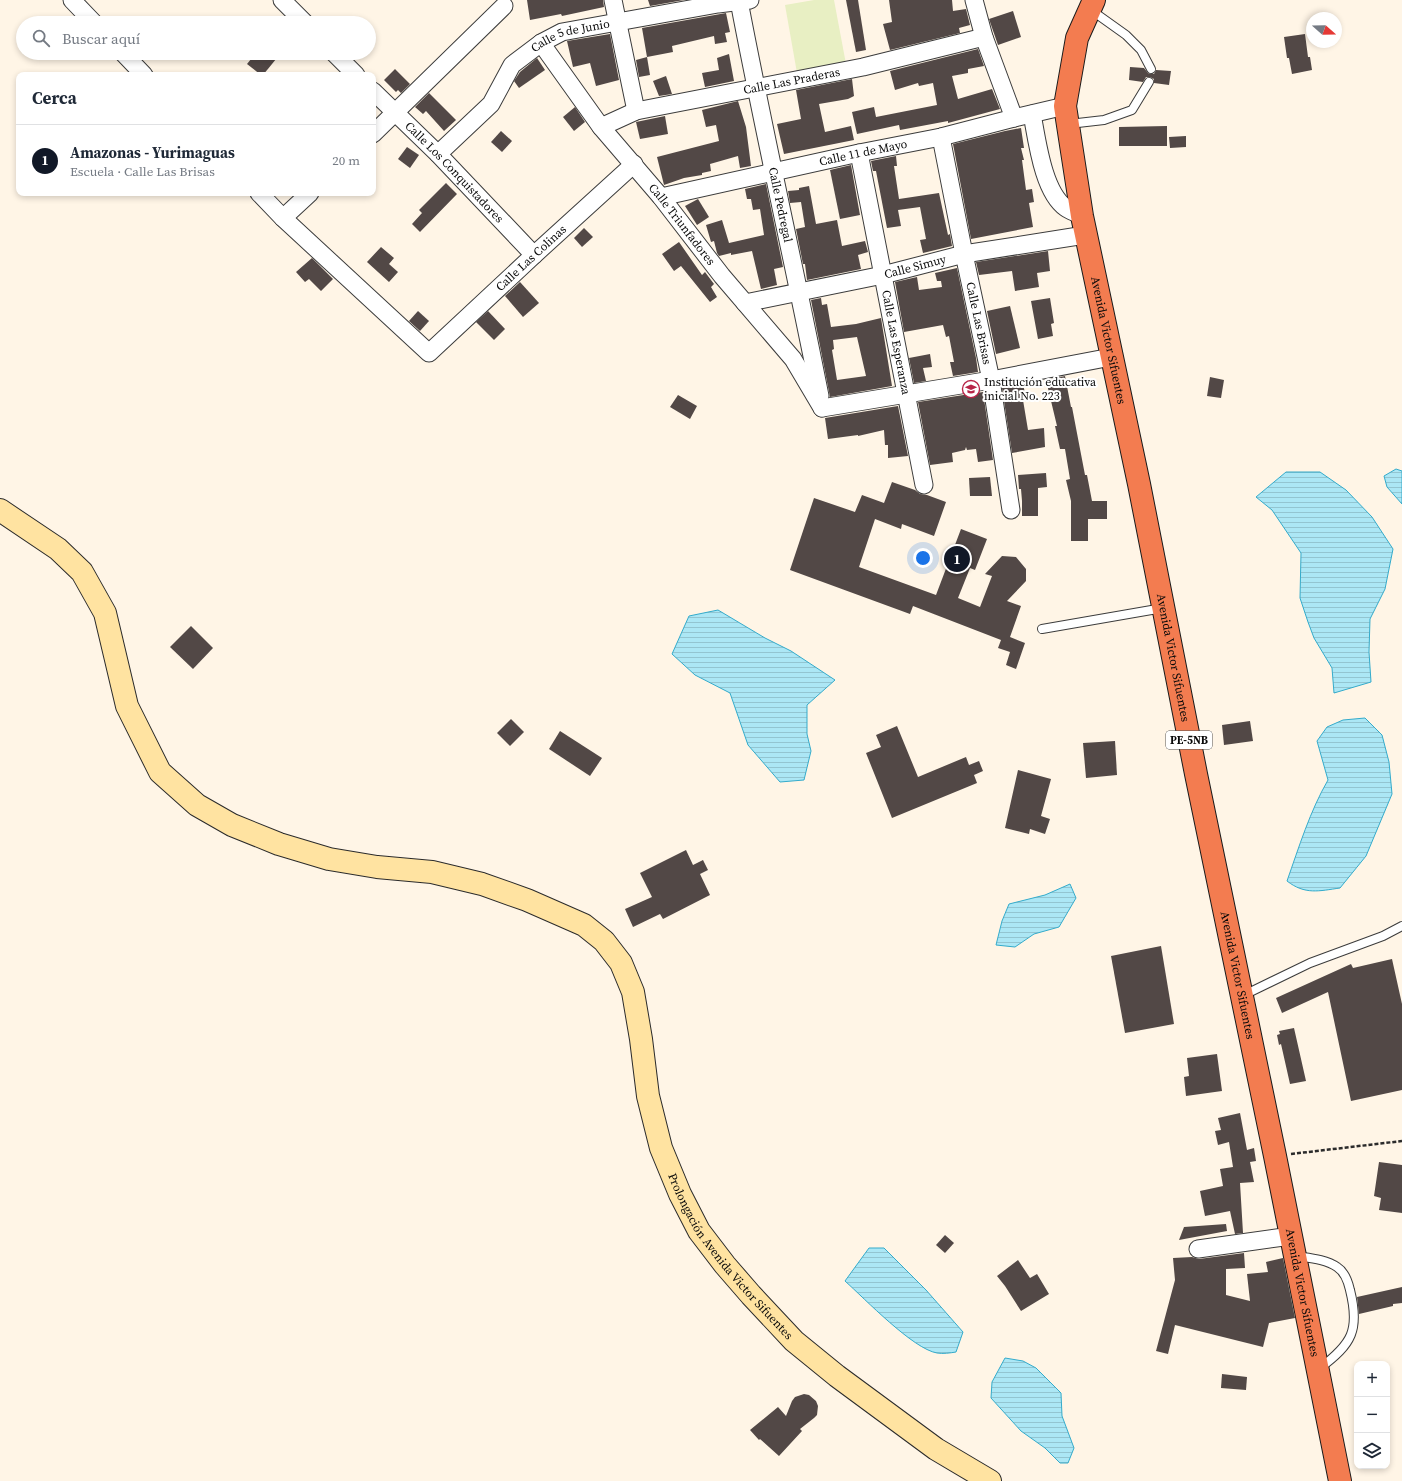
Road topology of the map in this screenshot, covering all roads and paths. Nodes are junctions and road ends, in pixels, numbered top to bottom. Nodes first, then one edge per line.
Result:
1 (72, 0) edge
2 (282, 0) edge
3 (612, 0) edge
4 (974, 0) edge
5 (745, 1) edge
6 (1092, 5) edge
7 (504, 6) dead end
8 (87, 16) edge
9 (297, 16) edge
10 (616, 22) junction
11 (984, 37) junction
12 (541, 43) junction
13 (130, 60) edge
14 (341, 60) edge
15 (1150, 69) dead end
16 (141, 72) edge
17 (353, 72) edge
18 (1149, 82) dead end
19 (756, 88) junction
20 (376, 94) edge
21 (636, 111) junction
22 (395, 113) junction
23 (1032, 114) junction
24 (1066, 115) junction
25 (1014, 118) junction
26 (601, 127) junction
27 (376, 131) edge
28 (941, 137) junction
29 (859, 153) junction
30 (438, 154) junction
31 (634, 164) junction
32 (774, 172) junction
33 (262, 196) edge
34 (307, 196) edge
35 (661, 197) junction
36 (283, 218) junction
37 (1083, 226) junction
38 (964, 254) junction
39 (534, 255) junction
40 (883, 274) junction
41 (800, 291) junction
42 (745, 303) junction
43 (1111, 357) junction
44 (991, 380) junction
45 (906, 394) junction
46 (822, 408) junction
47 (924, 485) dead end
48 (0, 510) edge
49 (1011, 510) dead end
50 (1164, 608) junction
51 (1042, 629) dead end
52 (1402, 926) edge
53 (1241, 996) junction
54 (1402, 1141) edge
55 (1275, 1156) junction
56 (1293, 1246) junction
57 (1198, 1249) dead end
58 (1318, 1369) junction
59 (990, 1481) edge
60 (1340, 1481) edge

1 - 8 street
2 - 9 street
3 - 10 street
4 - 11 street
5 - 10 street, Calle 5 de Junio
5 - 19 street, Calle Pedregal
6 - 15 lane
6 - 24 highway, Avenida Victor Sifuentes / PE-5NB
7 - 22 street
10 - 12 street, Calle 5 de Junio
10 - 21 street
11 - 19 street, Calle Las Praderas
11 - 25 street
12 - 26 street, Calle Triunfadores
12 - 30 street, Calle 5 de Junio
13 - 16 street
14 - 17 street
18 - 24 lane
19 - 21 street, Calle Las Praderas
19 - 32 street, Calle Pedregal
20 - 22 street, Calle Los Conquistadores
21 - 26 street, Calle Las Praderas
22 - 27 street
22 - 30 street, Calle Los Conquistadores
23 - 24 street, Calle 11 de Mayo
23 - 25 street, Calle 11 de Mayo
23 - 37 street
24 - 37 highway, Avenida Victor Sifuentes / PE-5NB
25 - 28 street, Calle 11 de Mayo
26 - 31 street, Calle Triunfadores
28 - 29 street, Calle 11 de Mayo
28 - 38 street, Calle Las Brisas
29 - 32 street, Calle 11 de Mayo
29 - 40 street, Calle Las Esperanza
30 - 39 street, Calle Los Conquistadores
31 - 35 street, Calle Triunfadores
31 - 39 street, Calle Las Colinas
32 - 35 street, Calle 11 de Mayo
32 - 41 street, Calle Pedregal
33 - 36 street
34 - 36 street
35 - 42 street, Calle Triunfadores
36 - 39 street, Calle Las Colinas
37 - 38 street, Calle Simuy
37 - 43 highway, Avenida Victor Sifuentes / PE-5NB
38 - 40 street, Calle Simuy
38 - 44 street, Calle Las Brisas
40 - 41 street, Calle Simuy
40 - 45 street, Calle Las Esperanza
41 - 42 street, Calle Simuy
41 - 46 street, Calle Pedregal
42 - 46 street, Calle Triunfadores
43 - 44 street
43 - 50 highway, Avenida Victor Sifuentes / PE-5NB
44 - 45 street
44 - 49 street, Calle Las Brisas
45 - 46 street
45 - 47 street, Calle Las Esperanza
48 - 59 street, Prolongación Avenida Victor Sifuentes
50 - 51 lane
50 - 53 highway, Avenida Victor Sifuentes / PE-5NB
52 - 53 lane
53 - 55 highway, Avenida Victor Sifuentes / PE-5NB
54 - 55 path
55 - 56 highway, Avenida Victor Sifuentes / PE-5NB
56 - 57 street
56 - 58 highway, Avenida Victor Sifuentes / PE-5NB
56 - 58 lane
58 - 60 highway, Avenida Victor Sifuentes / PE-5NB

